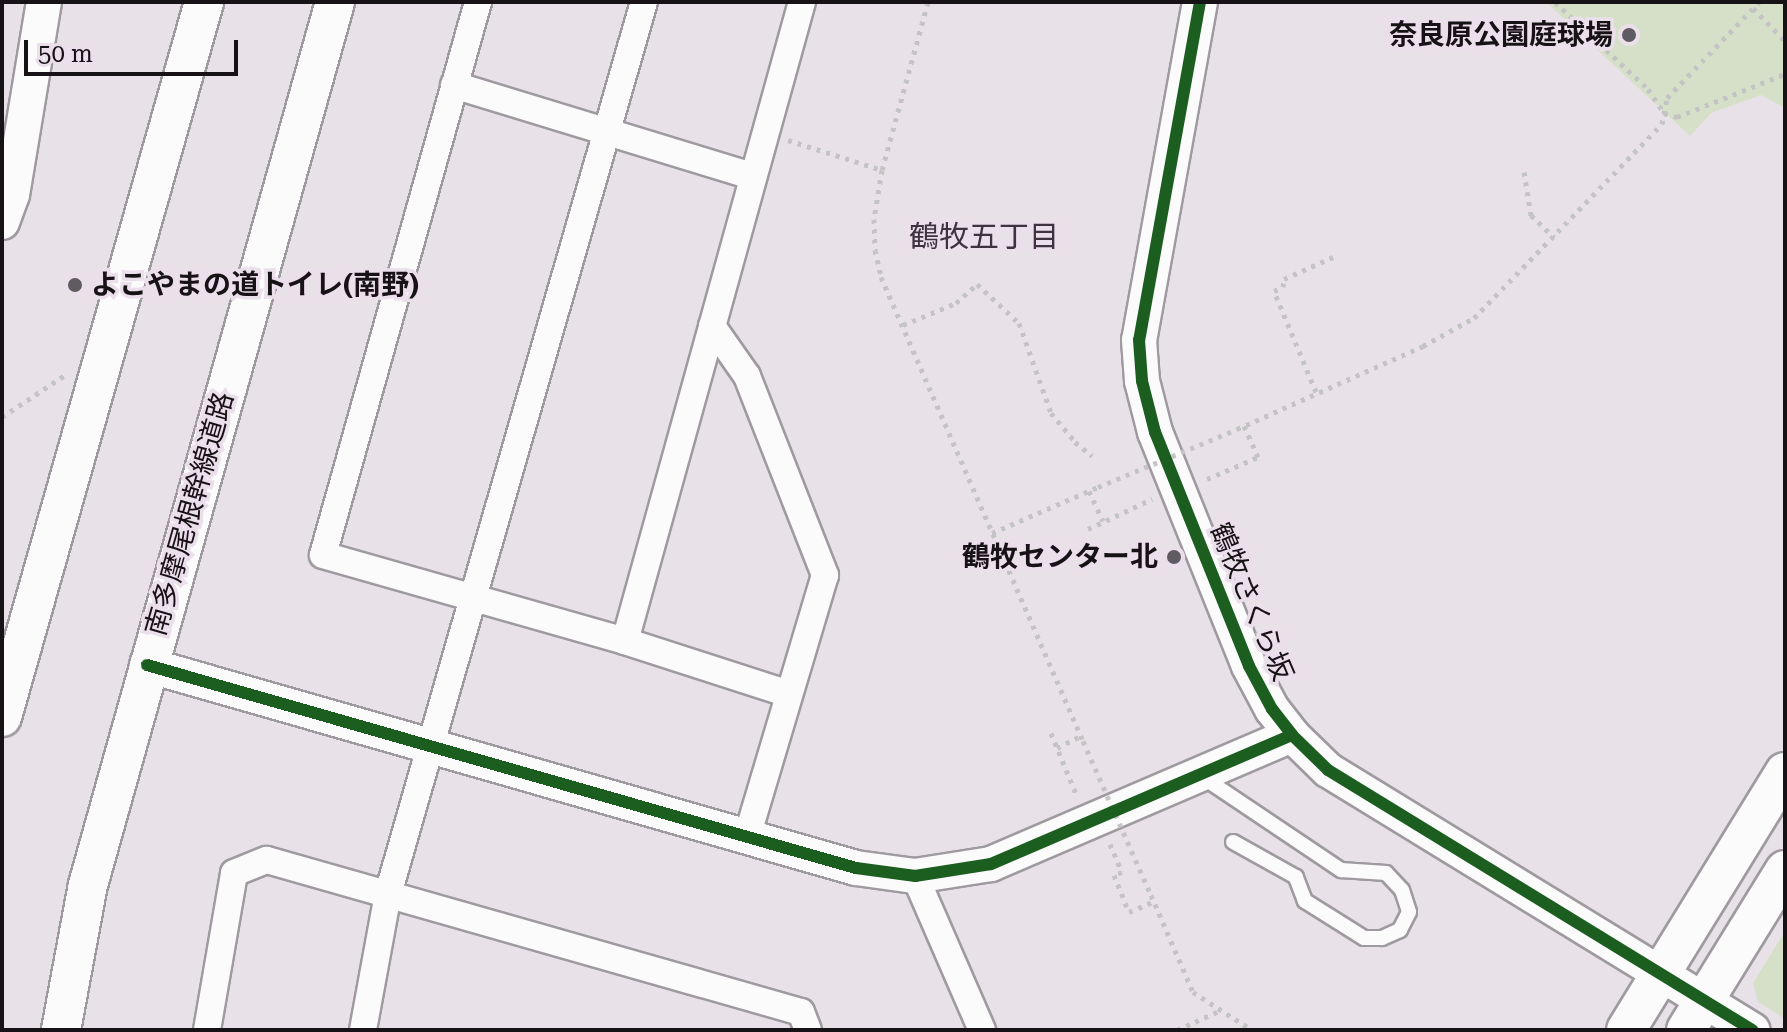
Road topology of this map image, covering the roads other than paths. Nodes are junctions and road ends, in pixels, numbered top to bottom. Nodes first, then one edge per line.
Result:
1 (44, 2) edge
2 (204, 2) edge
3 (335, 2) edge
4 (478, 2) edge
5 (644, 2) edge
6 (802, 2) edge
7 (1200, 2) edge
8 (454, 85) junction
9 (606, 133) junction
10 (752, 176) junction
11 (2, 222) edge
12 (712, 326) junction
13 (471, 597) junction
14 (625, 641) junction
15 (147, 665) junction
16 (789, 694) junction
17 (2, 717) edge
18 (1292, 735) junction
19 (432, 747) junction
20 (1785, 772) edge
21 (1200, 775) junction
22 (747, 836) junction
23 (1233, 842) dead end
24 (1785, 870) edge
25 (915, 876) junction
26 (388, 894) junction
27 (1661, 974) junction
28 (1695, 1015) edge
29 (61, 1030) edge
30 (207, 1030) edge
31 (363, 1030) edge
32 (808, 1030) edge
33 (982, 1030) edge
34 (1626, 1030) edge
35 (1753, 1030) edge

1 - 11 street
2 - 17 main road
3 - 15 main road, 南多摩尾根幹線道路
4 - 8 street
5 - 9 street
6 - 10 street
7 - 18 street, 鶴牧さくら坂
8 - 9 street
8 - 13 street
9 - 10 street
9 - 13 street
10 - 12 street
12 - 14 street
12 - 16 street
13 - 14 street
13 - 19 street
14 - 16 street
15 - 19 street
15 - 29 main road, 南多摩尾根幹線道路
16 - 22 street
18 - 21 street
18 - 27 street, 鶴牧さくら坂
19 - 22 street
19 - 26 street
20 - 27 main road
21 - 23 lane
21 - 25 street
22 - 25 street
24 - 28 main road
25 - 33 street
26 - 30 street
26 - 31 street
26 - 32 street
27 - 28 street, 鶴牧さくら坂
27 - 34 main road
28 - 35 street, 鶴牧さくら坂

